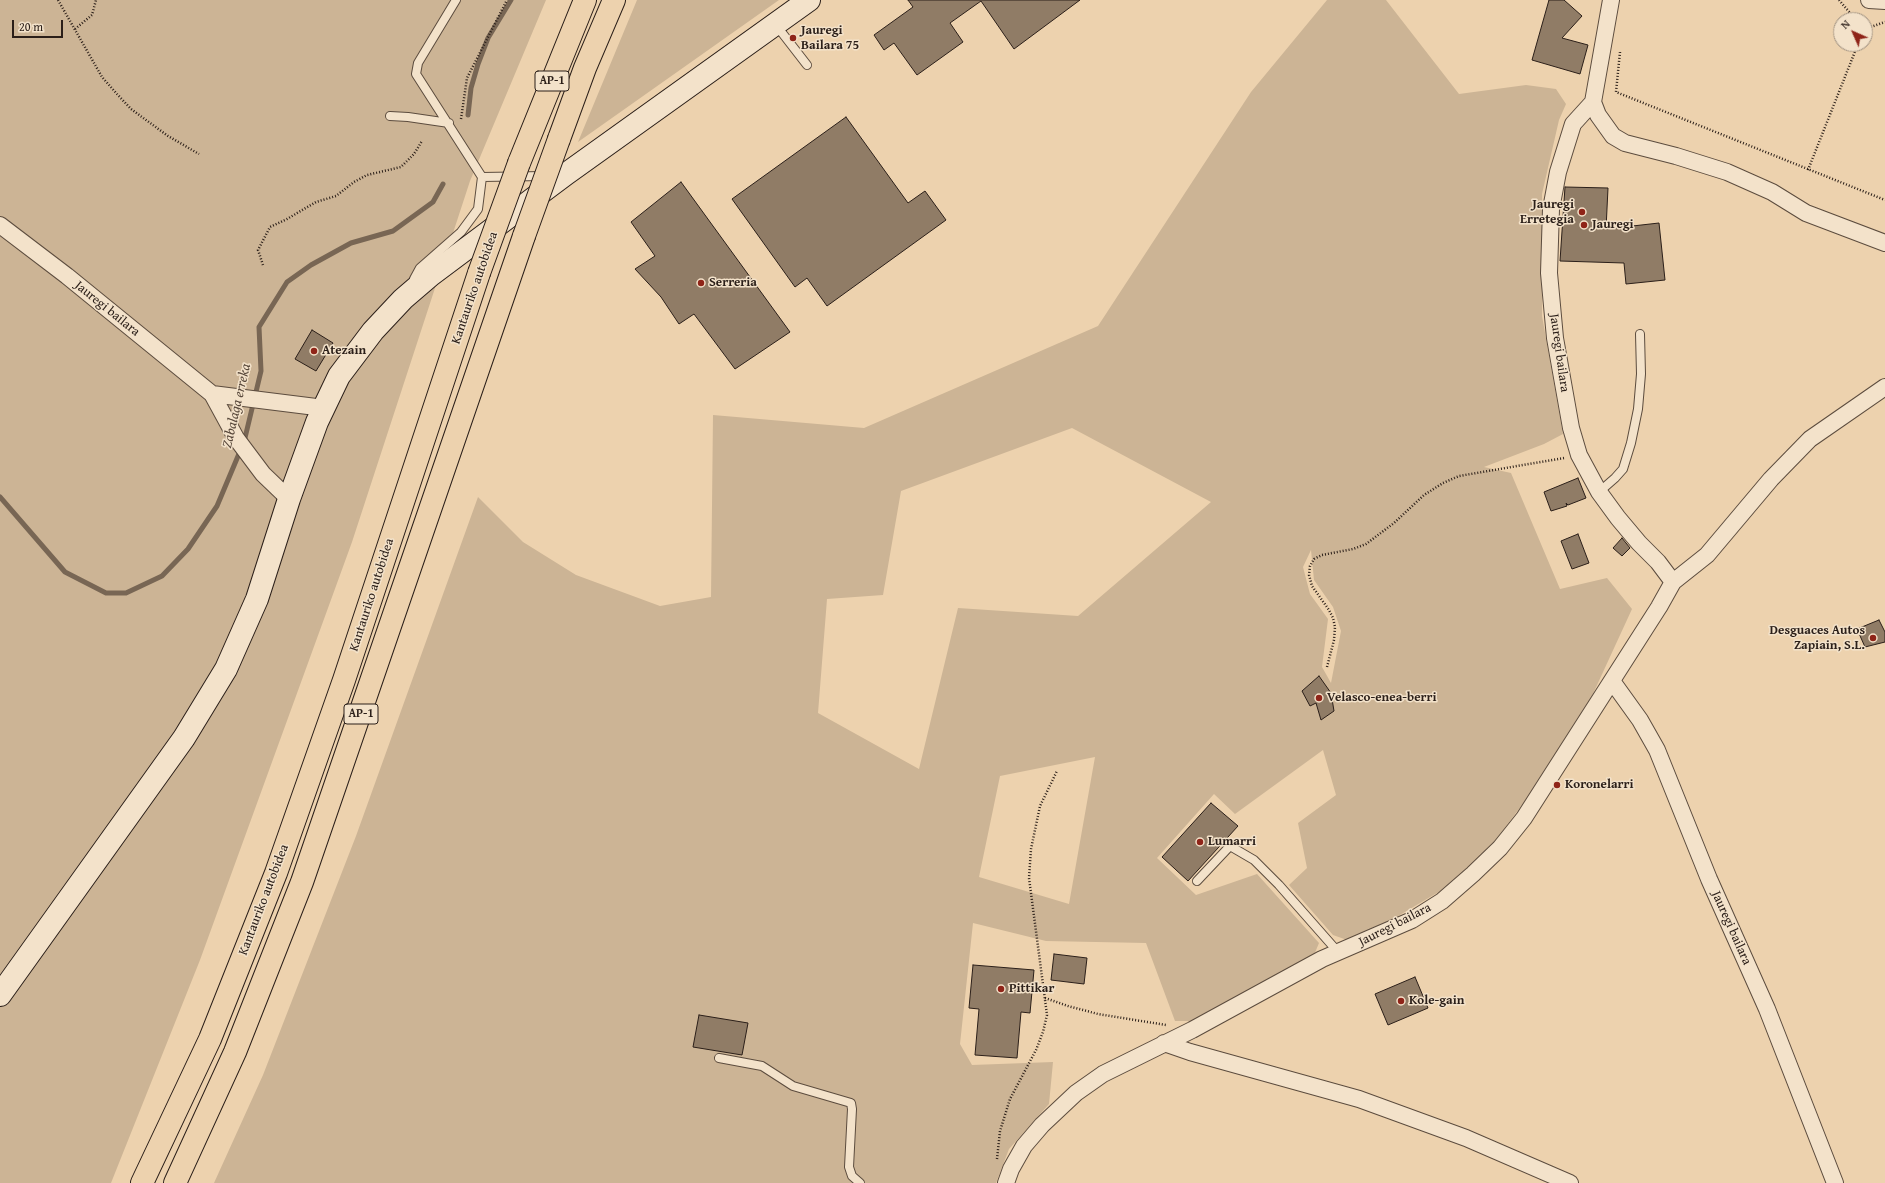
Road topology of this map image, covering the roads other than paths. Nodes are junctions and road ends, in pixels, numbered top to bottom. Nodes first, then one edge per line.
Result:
1 (456, 0) edge
2 (585, 0) edge
3 (614, 0) edge
4 (809, 0) edge
5 (1611, 0) edge
6 (1869, 0) edge
7 (1885, 1) edge
8 (775, 24) junction
9 (807, 65) dead end
10 (1593, 102) junction
11 (390, 116) dead end
12 (449, 123) junction
13 (566, 174) junction
14 (482, 177) junction
15 (0, 225) edge
16 (1885, 242) edge
17 (403, 299) junction
18 (1640, 334) dead end
19 (1885, 387) edge
20 (212, 394) junction
21 (324, 408) junction
22 (1599, 492) junction
23 (289, 499) junction
24 (1673, 582) junction
25 (1612, 681) junction
26 (1197, 881) dead end
27 (1338, 952) junction
28 (0, 995) edge
29 (1164, 1043) junction
30 (719, 1058) dead end
31 (142, 1183) edge
32 (175, 1183) edge
33 (860, 1183) edge
34 (1006, 1183) edge
35 (1570, 1183) edge
36 (1835, 1183) edge

1 - 12 lane
2 - 31 highway, Kantauriko autobidea / AP-1, bridge
3 - 32 highway, Kantauriko autobidea / AP-1, bridge
4 - 8 main road
5 - 10 street
6 - 7 street
8 - 9 lane
8 - 13 main road
10 - 16 street
10 - 22 street, Jauregi bailara
11 - 12 lane
12 - 14 lane
13 - 14 lane
13 - 17 main road
14 - 17 lane
15 - 20 street, Jauregi bailara
17 - 21 main road
18 - 22 lane
19 - 24 street, Jauregi bailara
20 - 21 street
20 - 23 street, Jauregi bailara
21 - 23 main road
22 - 24 street, Jauregi bailara
23 - 28 main road
24 - 25 street, Jauregi bailara
25 - 27 street, Jauregi bailara
25 - 36 street, Jauregi bailara
26 - 27 lane
27 - 29 street, Jauregi bailara
29 - 34 street, Jauregi bailara
29 - 35 street
30 - 33 lane

